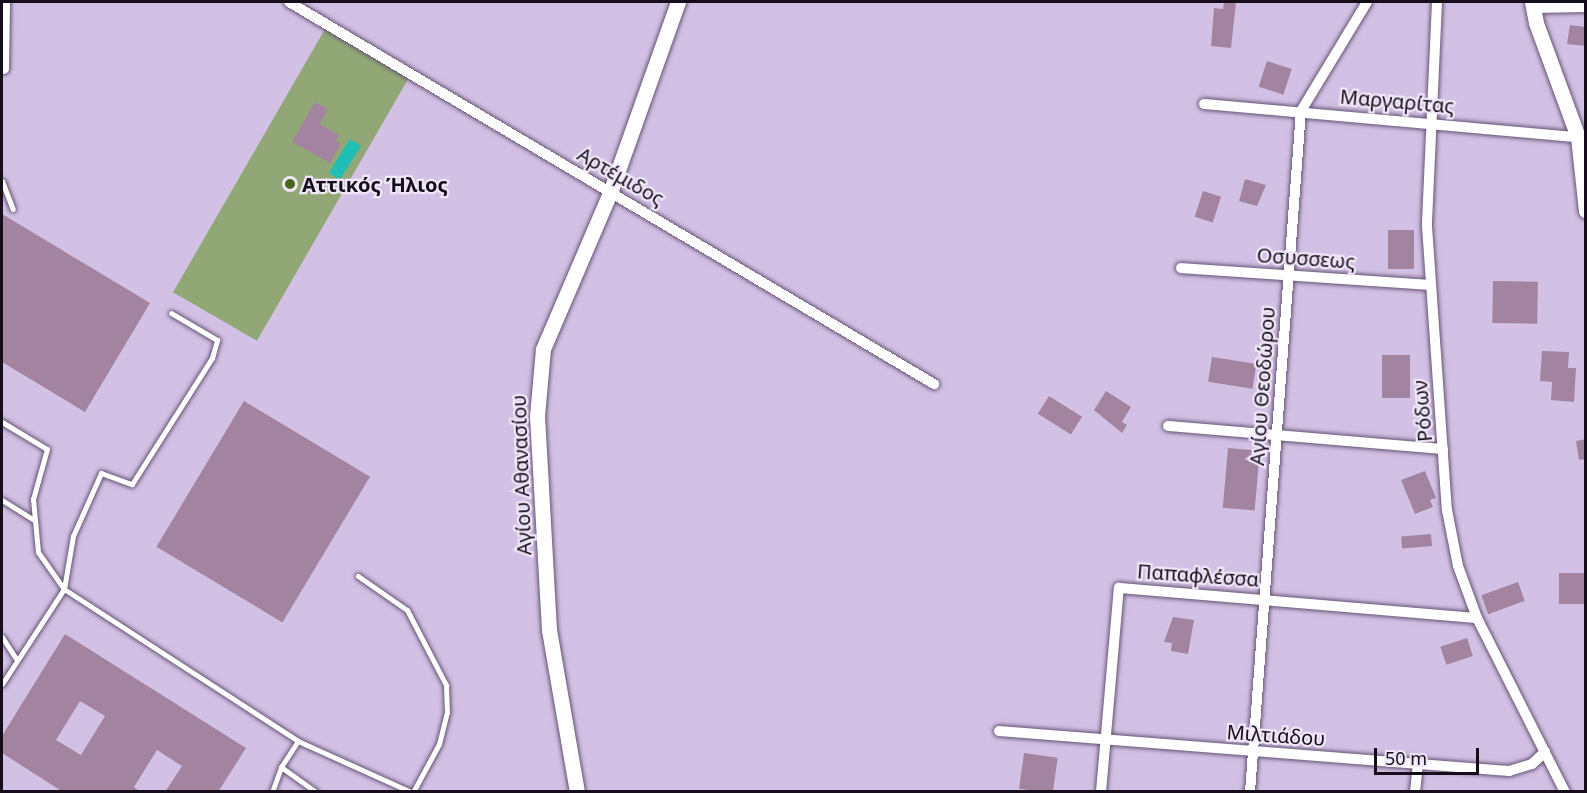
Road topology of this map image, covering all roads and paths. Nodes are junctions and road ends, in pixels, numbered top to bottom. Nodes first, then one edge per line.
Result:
1 (5, 2) edge
2 (289, 2) edge
3 (678, 2) edge
4 (1367, 2) edge
5 (1437, 2) edge
6 (1533, 5) edge
7 (1586, 7) edge
8 (4, 69) dead end
9 (1204, 104) dead end
10 (1301, 111) junction
11 (1432, 122) junction
12 (1582, 138) edge
13 (2, 181) edge
14 (611, 190) junction
15 (13, 209) dead end
16 (1586, 211) edge
17 (1181, 268) dead end
18 (1288, 275) junction
19 (1429, 285) junction
20 (171, 313) dead end
21 (934, 384) dead end
22 (2, 422) edge
23 (1168, 426) dead end
24 (1277, 435) junction
25 (1443, 449) junction
26 (2, 500) edge
27 (34, 520) junction
28 (358, 576) dead end
29 (64, 589) junction
30 (1265, 597) junction
31 (1477, 618) junction
32 (2, 637) edge
33 (17, 660) junction
34 (2, 684) edge
35 (999, 731) dead end
36 (1105, 740) junction
37 (298, 741) junction
38 (1253, 752) junction
39 (1545, 752) junction
40 (1418, 764) junction
41 (281, 767) junction
42 (272, 792) edge
43 (316, 792) edge
44 (412, 792) edge
45 (577, 792) edge
46 (1101, 792) edge
47 (1250, 792) edge
48 (1415, 792) edge
49 (1565, 792) edge

1 - 8 street
2 - 14 street, Αρτέμιδος
3 - 14 street, Αγίου Αθανασίου
4 - 10 street, Αγίου Θεοδώρου
5 - 11 street, Ρόδων
6 - 7 street
6 - 12 street
9 - 10 street, Μαργαρίτας
10 - 11 street, Μαργαρίτας
10 - 18 street, Αγίου Θεοδώρου
11 - 12 street, Μαργαρίτας
11 - 19 street, Ρόδων
12 - 16 street
13 - 15 lane
14 - 21 street, Αρτέμιδος
14 - 45 street, Αγίου Αθανασίου
17 - 18 street, Οσυσσεως
18 - 19 street, Οσυσσεως
18 - 24 street, Αγίου Θεοδώρου
19 - 25 street, Ρόδων
20 - 29 lane
22 - 27 lane
23 - 24 street
24 - 25 street
24 - 30 street, Αγίου Θεοδώρου
25 - 31 street, Ρόδων
26 - 27 lane
27 - 29 lane
28 - 44 lane
29 - 33 lane
29 - 37 lane
30 - 31 street, Παπαφλέσσα
30 - 36 street, Παπαφλέσσα
30 - 38 street, Αγίου Θεοδώρου
31 - 39 street, Ρόδων
32 - 33 lane
33 - 34 lane
35 - 36 street, Μιλτιάδου
36 - 38 street, Μιλτιάδου
36 - 46 street, Παπαφλέσσα
37 - 41 lane
37 - 44 lane
38 - 40 street, Μιλτιάδου
38 - 47 street, Αγίου Θεοδώρου
39 - 40 street, Μιλτιάδου
39 - 49 street, Ρόδων
40 - 48 street
41 - 42 lane
41 - 43 lane

